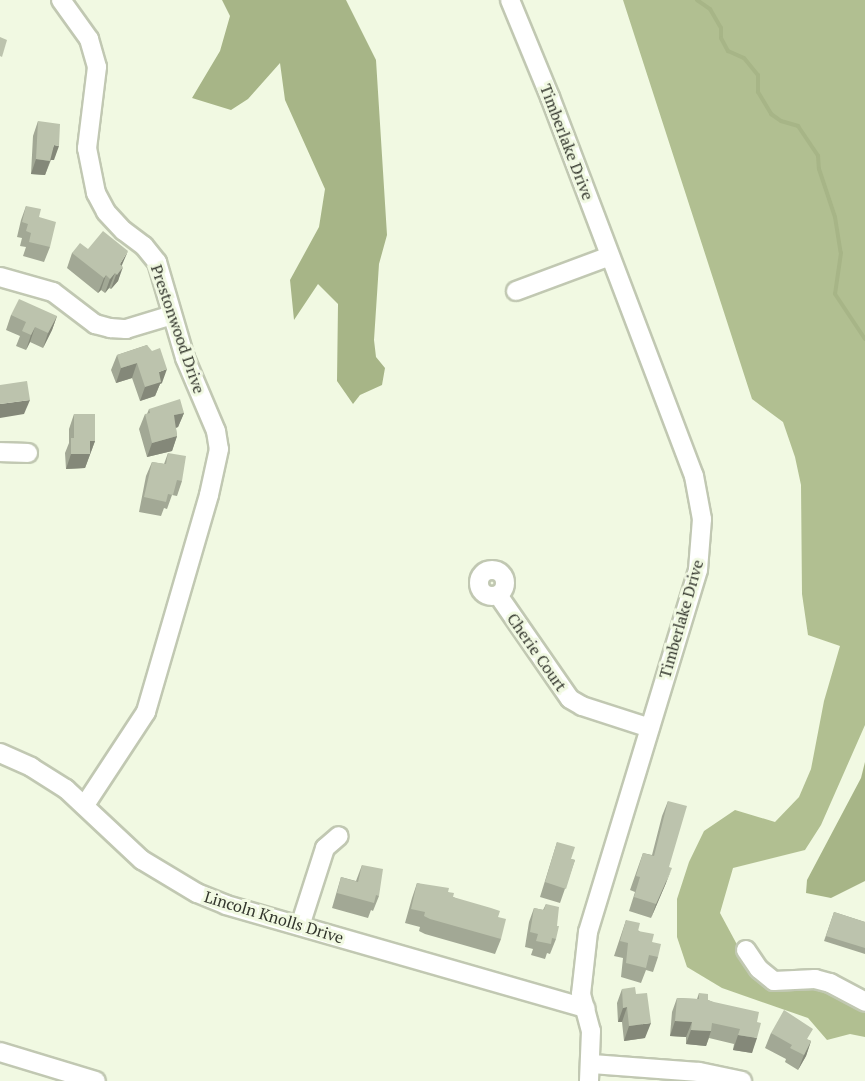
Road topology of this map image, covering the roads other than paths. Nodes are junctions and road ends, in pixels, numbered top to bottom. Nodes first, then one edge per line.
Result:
1 (61, 0) edge
2 (510, 0) edge
3 (610, 256) junction
4 (0, 277) edge
5 (516, 291) dead end
6 (171, 315) junction
7 (0, 452) edge
8 (28, 453) dead end
9 (498, 596) dead end
10 (650, 728) junction
11 (0, 753) edge
12 (85, 805) junction
13 (339, 836) dead end
14 (300, 926) junction
15 (746, 950) dead end
16 (865, 1002) edge
17 (586, 1008) junction
18 (0, 1052) edge
19 (590, 1073) edge
20 (96, 1081) edge
21 (742, 1081) edge

1 - 6 street, Prestonwood Drive
2 - 3 street, Timberlake Drive
3 - 5 street
3 - 10 street, Timberlake Drive
4 - 6 street
6 - 12 street, Prestonwood Drive
7 - 8 street
9 - 10 street, Cherie Court
10 - 17 street, Timberlake Drive
11 - 12 street, Lincoln Knolls Drive
12 - 14 street, Lincoln Knolls Drive
13 - 14 street
14 - 17 street, Lincoln Knolls Drive
15 - 16 street
17 - 19 street, Timberlake Drive
18 - 20 street
19 - 21 street

